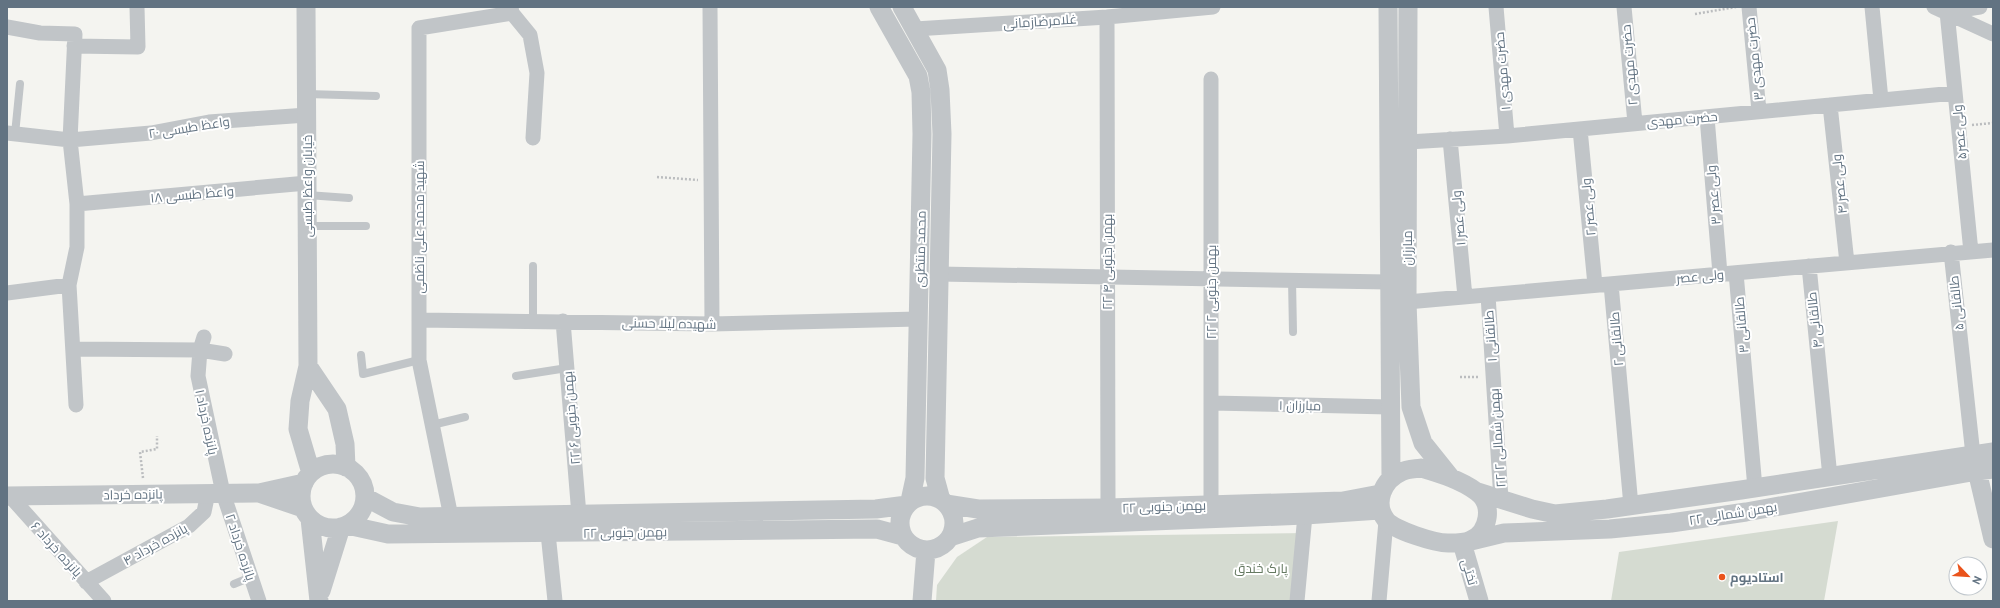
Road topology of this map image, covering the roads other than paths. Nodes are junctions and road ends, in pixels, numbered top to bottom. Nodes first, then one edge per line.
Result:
1 (138, 7) edge
2 (306, 7) edge
3 (710, 7) edge
4 (879, 7) edge
5 (902, 7) edge
6 (1213, 7) edge
7 (1388, 7) edge
8 (1408, 7) edge
9 (1496, 7) edge
10 (1624, 7) edge
11 (1748, 7) edge
12 (1872, 7) edge
13 (1980, 7) edge
14 (512, 10) edge
15 (1940, 10) edge
16 (1107, 16) junction
17 (7, 27) edge
18 (915, 30) junction
19 (1993, 34) edge
20 (74, 46) junction
21 (1211, 80) dead end
22 (20, 84) dead end
23 (1955, 92) junction
24 (307, 94) junction
25 (376, 96) dead end
26 (1881, 100) junction
27 (1830, 104) junction
28 (1759, 112) junction
29 (307, 115) junction
30 (1707, 117) junction
31 (1635, 124) junction
32 (1580, 129) junction
33 (11, 133) edge
34 (1507, 136) junction
35 (533, 138) dead end
36 (1450, 139) junction
37 (70, 140) junction
38 (1408, 142) junction
39 (307, 189) junction
40 (349, 198) dead end
41 (76, 204) junction
42 (308, 226) junction
43 (366, 226) dead end
44 (1993, 250) edge
45 (1951, 252) junction
46 (1970, 252) junction
47 (1847, 263) junction
48 (533, 266) dead end
49 (1809, 266) junction
50 (1736, 273) junction
51 (939, 274) junction
52 (1720, 274) junction
53 (1107, 277) junction
54 (1210, 279) junction
55 (1292, 280) junction
56 (1388, 282) junction
57 (1611, 284) junction
58 (69, 285) junction
59 (1595, 285) junction
60 (7, 293) edge
61 (1488, 295) junction
62 (1465, 297) junction
63 (1407, 302) junction
64 (918, 319) junction
65 (419, 320) junction
66 (533, 320) junction
67 (563, 321) junction
68 (712, 324) junction
69 (1293, 332) dead end
70 (202, 343) junction
71 (73, 349) junction
72 (225, 354) dead end
73 (361, 355) dead end
74 (419, 360) junction
75 (308, 366) junction
76 (567, 368) junction
77 (516, 376) dead end
78 (1493, 377) joint
79 (1211, 403) junction
80 (76, 405) dead end
81 (1389, 407) junction
82 (465, 417) dead end
83 (432, 424) junction
84 (1993, 452) edge
85 (1984, 465) edge
86 (346, 467) junction
87 (1830, 477) junction
88 (307, 478) junction
89 (1391, 478) junction
90 (1451, 478) junction
91 (1755, 488) junction
92 (1478, 492) junction
93 (215, 493) junction
94 (259, 493) junction
95 (8, 496) edge
96 (365, 498) junction
97 (1501, 500) junction
98 (944, 502) junction
99 (909, 503) junction
100 (1211, 505) junction
101 (1631, 506) junction
102 (1108, 508) junction
103 (1382, 508) junction
104 (306, 513) junction
105 (579, 515) junction
106 (1305, 515) junction
107 (451, 517) junction
108 (694, 522) junction
109 (344, 526) junction
110 (548, 533) junction
111 (903, 536) junction
112 (950, 537) junction
113 (1993, 539) edge
114 (1466, 542) junction
115 (926, 551) junction
116 (250, 577) junction
117 (86, 582) junction
118 (234, 584) dead end
119 (319, 598) edge
120 (104, 601) edge
121 (258, 601) edge
122 (555, 601) edge
123 (922, 601) edge
124 (1297, 601) edge
125 (1379, 601) edge
126 (1479, 601) edge

1 - 20 street
2 - 24 street, خیابان واعظ طبسی
3 - 68 street
4 - 64 street, محمد منتظری
5 - 18 street, محمد منتظری
6 - 16 street, غلامرضازمانی
7 - 56 street, مبارزان
8 - 38 street, مبارزان
9 - 34 street, حضرت مهدی ۱
10 - 31 street, حضرت مهدی ۲
11 - 28 street, حضرت مهدی ۳
12 - 26 street
13 - 15 street
14 - 35 street
14 - 65 street, شهید محمد علی ناظمی
15 - 19 street
15 - 23 street, ولی عصر۵
16 - 18 street, غلامرضازمانی
16 - 53 street, ۲۲ بهمن جنوبی ۴
17 - 20 street
18 - 51 street, محمد منتظری
20 - 37 street
21 - 54 street, ۲۲ بهمن جنوبی ۲
22 - 33 lane
23 - 26 street, حضرت مهدی
23 - 46 street, ولی عصر۵
24 - 25 lane
24 - 29 street, خیابان واعظ طبسی
26 - 27 street, حضرت مهدی
27 - 28 street, حضرت مهدی
27 - 47 street, ولی عصر ۴
28 - 30 street, حضرت مهدی
29 - 37 street, واعظ طبسی ۲۰
29 - 39 street, خیابان واعظ طبسی
30 - 31 street, حضرت مهدی
30 - 52 street, ولی عصر ۳
31 - 32 street, حضرت مهدی
32 - 34 street, حضرت مهدی
32 - 59 street, ولی عصر ۲
33 - 37 street, واعظ طبسی ۲۰
34 - 36 street, حضرت مهدی
36 - 38 street, حضرت مهدی
36 - 62 street, ولی عصر ۱
37 - 41 street
38 - 63 street, مبارزان
39 - 40 lane
39 - 41 street, واعظ طبسی ۱۸
39 - 42 street, خیابان واعظ طبسی
41 - 58 street
42 - 43 lane
42 - 75 street, خیابان واعظ طبسی
44 - 46 street, ولی عصر
45 - 46 street, ولی عصر
45 - 47 street, ولی عصر
45 - 85 street, طالقانی ۵
47 - 49 street, ولی عصر
48 - 66 lane
49 - 50 street, ولی عصر
49 - 87 street, طالقانی ۴
50 - 52 street, ولی عصر
50 - 91 street, طالقانی ۳
51 - 53 street
51 - 98 street, محمد منتظری
52 - 57 street, ولی عصر
53 - 54 street
53 - 102 street, ۲۲ بهمن جنوبی ۴
54 - 55 street
54 - 79 street, ۲۲ بهمن جنوبی ۲
55 - 56 street
55 - 69 lane
56 - 81 street, مبارزان
57 - 59 street, ولی عصر
57 - 101 street, طالقانی ۲
58 - 60 street
58 - 71 street
59 - 61 street, ولی عصر
61 - 62 street, ولی عصر
61 - 78 street, طالقانی ۱
62 - 63 street, ولی عصر
63 - 90 street, مبارزان
64 - 68 street, شهیده لیلا حسنی
64 - 99 street, محمد منتظری
65 - 66 street, شهیده لیلا حسنی
65 - 74 street, شهید محمد علی ناظمی
66 - 67 street, شهیده لیلا حسنی
67 - 68 street, شهیده لیلا حسنی
67 - 76 street, ۲۲ بهمن جنوبی ۶
70 - 71 street
70 - 72 street
70 - 93 street, پانزده خرداد ۱
71 - 80 street
73 - 74 lane
74 - 83 street, شهید محمد علی ناظمی
75 - 86 street
75 - 88 street, خیابان واعظ طبسی
76 - 77 lane
76 - 105 street, ۲۲ بهمن جنوبی ۶
78 - 97 street, ۲۲ بهمن شمالی ۲
79 - 81 street, مبارزان ۱
79 - 100 street, ۲۲ بهمن جنوبی ۲
81 - 89 street, مبارزان
82 - 83 lane
83 - 107 street, شهید محمد علی ناظمی
84 - 85 street, ۲۲ بهمن شمالی
85 - 87 street, ۲۲ بهمن شمالی
85 - 113 street
85 - 114 street, ۲۲ بهمن شمالی
86 - 88 street
86 - 96 street
87 - 91 street, ۲۲ بهمن شمالی
88 - 94 street
88 - 104 street
89 - 90 street
89 - 103 street
90 - 92 street
91 - 101 street, ۲۲ بهمن شمالی
92 - 97 street, ۲۲ بهمن شمالی
92 - 114 street
93 - 94 street, پانزده خرداد
93 - 95 street, پانزده خرداد
93 - 116 street, پانزده خرداد ۲
93 - 117 street, پانزده خرداد ۴
94 - 104 street
95 - 117 street, پانزده خرداد ۶
96 - 107 street, ۲۲ بهمن جنوبی
96 - 109 street
97 - 101 street, ۲۲ بهمن شمالی
98 - 99 street
98 - 102 street, ۲۲ بهمن جنوبی
98 - 112 street
99 - 108 street, ۲۲ بهمن جنوبی
99 - 111 street
100 - 102 street, ۲۲ بهمن جنوبی
100 - 103 street, ۲۲ بهمن جنوبی
103 - 106 street, ۲۲ بهمن جنوبی
103 - 114 street
103 - 125 street
104 - 109 street
104 - 119 street
105 - 107 street, ۲۲ بهمن جنوبی
105 - 108 street, ۲۲ بهمن جنوبی
106 - 112 street, ۲۲ بهمن جنوبی
106 - 124 street
108 - 110 street, ۲۲ بهمن جنوبی
108 - 111 street, ۲۲ بهمن جنوبی
109 - 110 street, ۲۲ بهمن جنوبی
109 - 119 street
110 - 122 street
111 - 115 street
112 - 115 street
114 - 126 street, تختی
115 - 123 street
116 - 118 lane
116 - 121 street, پانزده خرداد ۲
117 - 120 street, پانزده خرداد ۶

